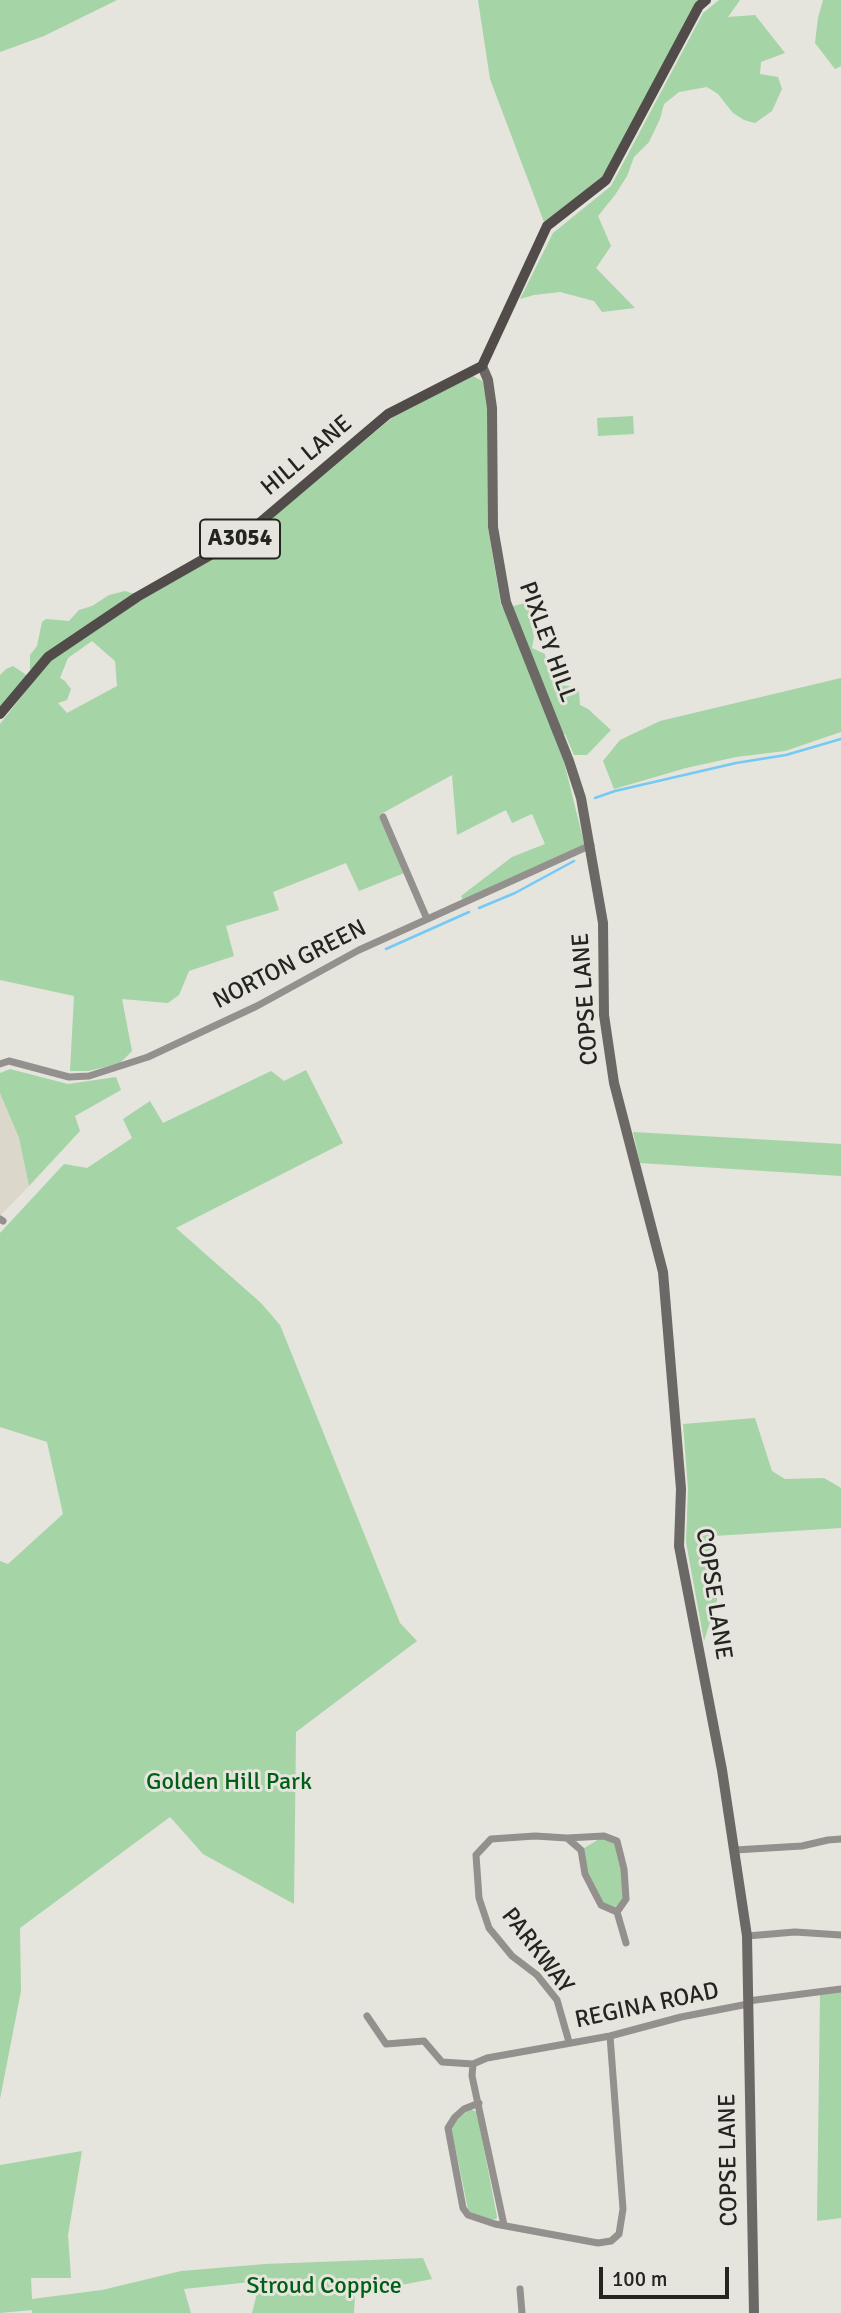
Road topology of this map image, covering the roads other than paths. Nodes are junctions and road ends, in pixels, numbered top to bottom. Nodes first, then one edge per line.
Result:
1 (706, 0) edge
2 (482, 366) junction
3 (0, 714) edge
4 (383, 817) dead end
5 (591, 845) junction
6 (427, 919) junction
7 (0, 1065) edge
8 (567, 1838) junction
9 (841, 1839) edge
10 (735, 1850) junction
11 (617, 1912) junction
12 (747, 1936) junction
13 (841, 1936) edge
14 (626, 1943) dead end
15 (841, 1989) edge
16 (748, 2002) junction
17 (367, 2017) dead end
18 (610, 2036) junction
19 (569, 2042) junction
20 (386, 2044) junction
21 (385, 2055) dead end
22 (473, 2064) junction
23 (479, 2103) junction
24 (504, 2225) junction
25 (520, 2290) dead end
26 (522, 2313) edge
27 (754, 2313) edge

1 - 2 main road
2 - 3 main road, HILL LANE / A3054
2 - 5 street, PIXLEY HILL
4 - 6 street
5 - 6 street, NORTON GREEN
5 - 10 street, COPSE LANE
6 - 7 street, NORTON GREEN
8 - 11 street
8 - 11 street, PARKWAY
8 - 19 street, PARKWAY
9 - 10 street
10 - 12 street, COPSE LANE
11 - 14 street, PARKWAY
12 - 13 street
12 - 16 street, COPSE LANE
15 - 16 street, REGINA ROAD
16 - 18 street, REGINA ROAD
16 - 27 street, COPSE LANE
17 - 20 street
18 - 19 street, REGINA ROAD
18 - 24 street
19 - 22 street, REGINA ROAD
20 - 21 street
20 - 22 street
22 - 23 street
23 - 24 street
23 - 24 street
25 - 26 street

